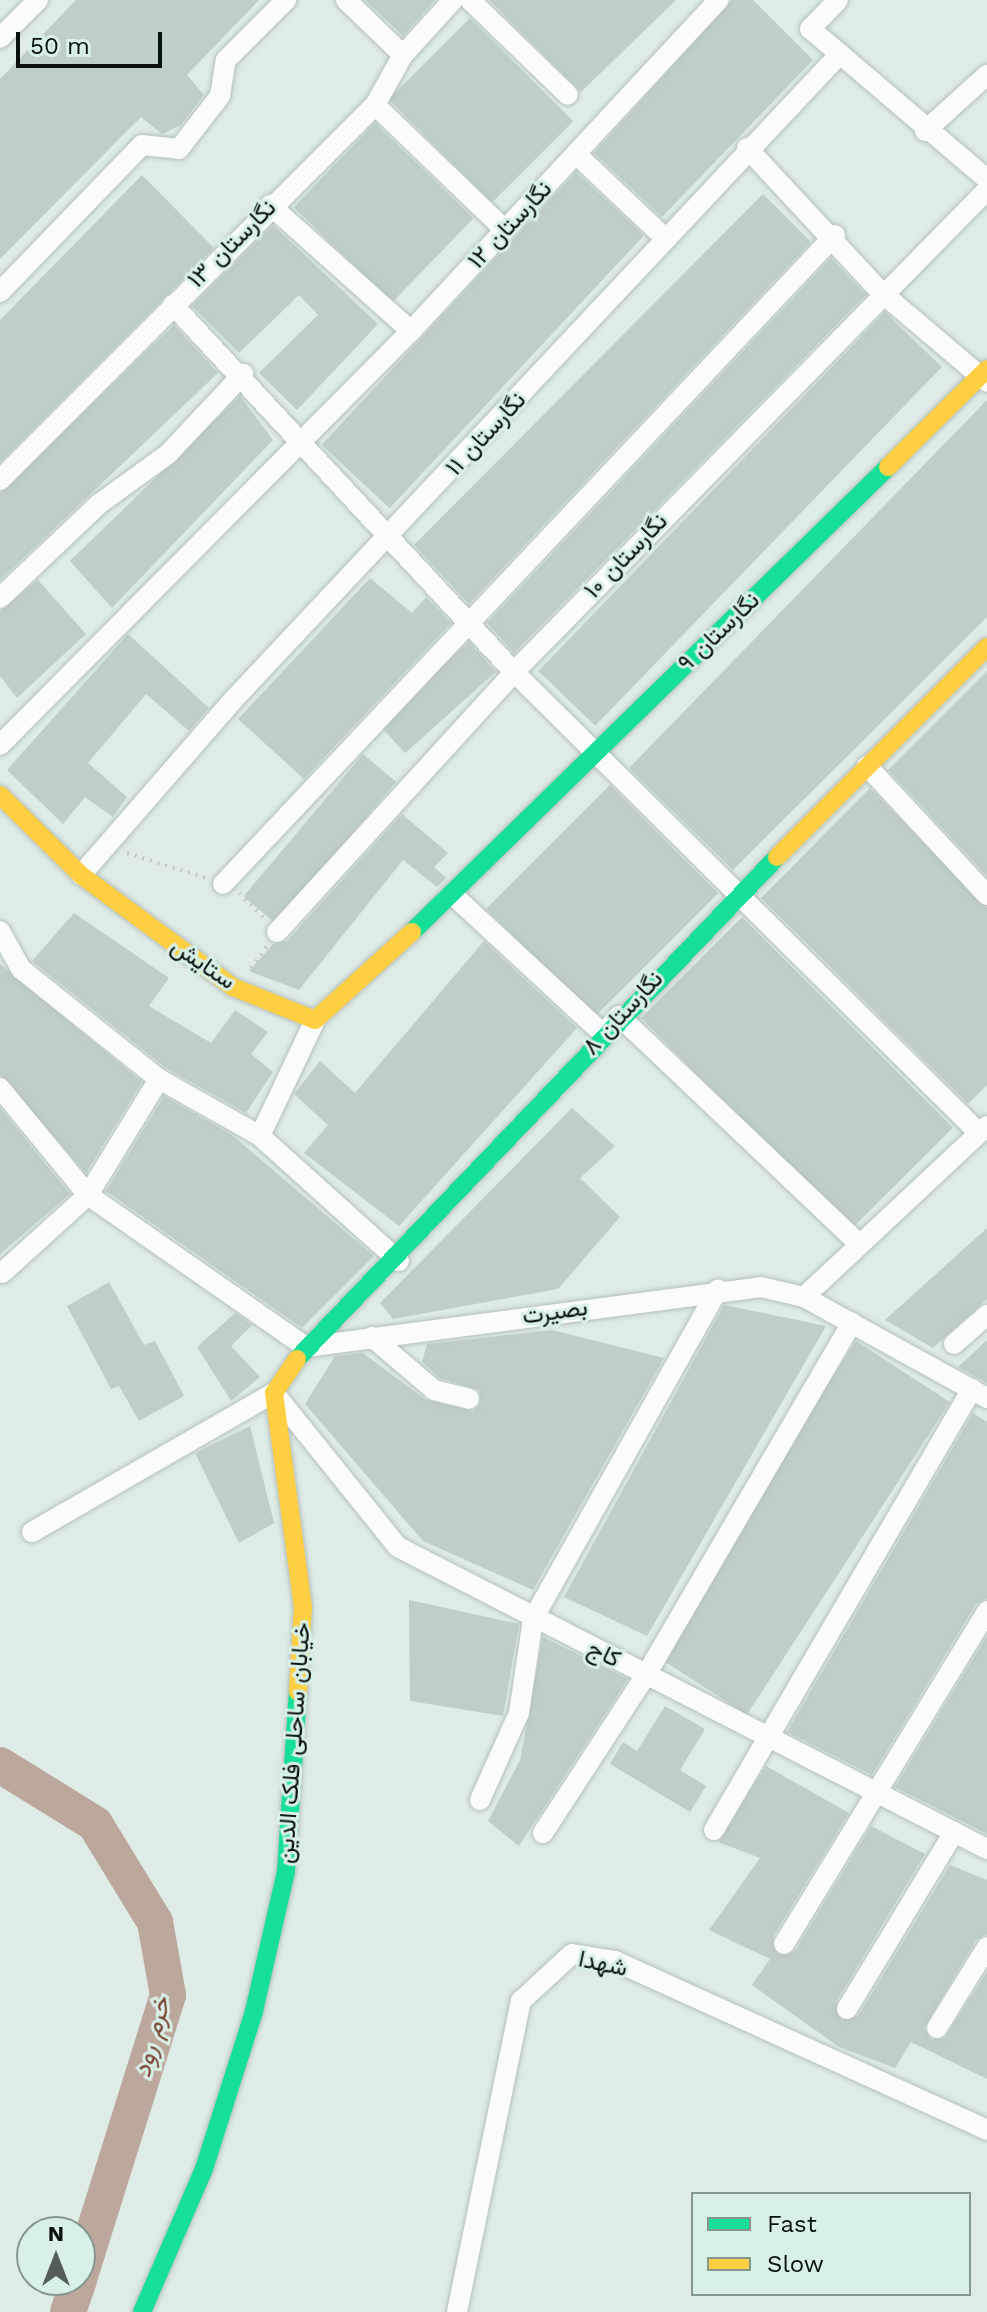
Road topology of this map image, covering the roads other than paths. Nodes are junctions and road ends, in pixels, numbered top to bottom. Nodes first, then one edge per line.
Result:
1 (38, 0) edge
2 (286, 0) edge
3 (346, 0) edge
4 (453, 0) edge
5 (470, 0) edge
6 (719, 0) edge
7 (838, 0) edge
8 (0, 38) edge
9 (840, 54) junction
10 (403, 55) junction
11 (987, 75) edge
12 (568, 95) dead end
13 (375, 105) junction
14 (925, 131) junction
15 (747, 148) junction
16 (576, 154) junction
17 (987, 179) edge
18 (987, 190) edge
19 (270, 205) junction
20 (505, 230) junction
21 (835, 235) junction
22 (666, 239) junction
23 (0, 292) edge
24 (881, 292) junction
25 (173, 305) junction
26 (411, 331) junction
27 (243, 374) junction
28 (985, 375) edge
29 (296, 446) junction
30 (0, 480) edge
31 (389, 540) junction
32 (0, 598) edge
33 (467, 619) junction
34 (987, 647) edge
35 (514, 672) junction
36 (0, 745) edge
37 (597, 751) junction
38 (867, 766) junction
39 (0, 795) edge
40 (81, 875) junction
41 (223, 884) dead end
42 (739, 891) junction
43 (453, 895) junction
44 (987, 895) edge
45 (0, 931) edge
46 (277, 932) dead end
47 (619, 1016) junction
48 (315, 1020) junction
49 (603, 1034) junction
50 (159, 1079) junction
51 (0, 1088) edge
52 (983, 1129) edge
53 (260, 1136) junction
54 (88, 1195) junction
55 (860, 1245) junction
56 (399, 1261) junction
57 (2, 1273) dead end
58 (718, 1289) junction
59 (804, 1297) junction
60 (987, 1315) edge
61 (852, 1323) junction
62 (372, 1337) junction
63 (954, 1344) dead end
64 (306, 1347) junction
65 (274, 1393) junction
66 (979, 1393) edge
67 (469, 1399) dead end
68 (32, 1532) dead end
69 (987, 1611) edge
70 (533, 1619) junction
71 (646, 1675) junction
72 (768, 1736) junction
73 (880, 1795) junction
74 (480, 1800) dead end
75 (714, 1830) dead end
76 (954, 1832) junction
77 (543, 1833) dead end
78 (985, 1845) edge
79 (784, 1944) dead end
80 (987, 1947) edge
81 (847, 2009) dead end
82 (937, 2028) dead end
83 (987, 2130) edge
84 (142, 2312) edge
85 (457, 2312) edge

1 - 8 street
2 - 23 street
3 - 10 street
4 - 10 street, نگارستان ۱۳
5 - 12 street
6 - 16 street, نگارستان ۱۲
7 - 9 street
9 - 14 street
9 - 15 street, نگارستان ۱۱
10 - 13 street, نگارستان ۱۳
11 - 14 street
13 - 19 street, نگارستان ۱۳
13 - 20 street
14 - 17 street
15 - 21 street
15 - 22 street, نگارستان ۱۱
16 - 20 street, نگارستان ۱۲
16 - 22 street
18 - 24 street, نگارستان ۱۰
19 - 25 street, نگارستان ۱۳
19 - 26 street
20 - 26 street, نگارستان ۱۲
21 - 24 street
21 - 33 street
22 - 31 street, نگارستان ۱۱
24 - 28 street
24 - 35 street, نگارستان ۱۰
25 - 27 street
25 - 30 street, نگارستان ۱۳
26 - 29 street, نگارستان ۱۲
27 - 29 street
27 - 32 street
28 - 37 street, نگارستان ۹
29 - 31 street
29 - 36 street, نگارستان ۱۲
31 - 33 street
31 - 40 street, نگارستان ۱۱
33 - 35 street
33 - 41 street
34 - 38 street, نگارستان ۸
35 - 37 street
35 - 46 street, نگارستان ۱۰
37 - 42 street
37 - 43 street, نگارستان ۹
38 - 42 street, نگارستان ۸
38 - 44 street
39 - 40 street, ستایش
40 - 48 street, ستایش
42 - 47 street, نگارستان ۸
42 - 52 street
43 - 48 street
43 - 49 street
45 - 50 street
47 - 49 street
47 - 55 street
48 - 53 street
49 - 56 street, نگارستان ۸
50 - 53 street
50 - 54 street
51 - 54 street
52 - 55 street
53 - 56 street
54 - 57 street
54 - 64 street
55 - 59 street
56 - 64 street, نگارستان ۸
58 - 59 street, بصیرت
58 - 62 street, بصیرت
58 - 70 street
59 - 61 street, بصیرت
60 - 63 street
61 - 66 street, بصیرت
61 - 71 street
62 - 64 street, بصیرت
62 - 67 street
64 - 65 street, نگارستان ۸
65 - 68 street
65 - 70 street, کاج
65 - 84 street, خیابان ساحلی فلک الدین
66 - 72 street
69 - 73 street
70 - 71 street, کاج
70 - 74 street
71 - 72 street, کاج
71 - 77 street
72 - 73 street, کاج
72 - 75 street
73 - 76 street, کاج
73 - 79 street
76 - 78 street, کاج
76 - 81 street
80 - 82 street
83 - 85 street, شهدا

